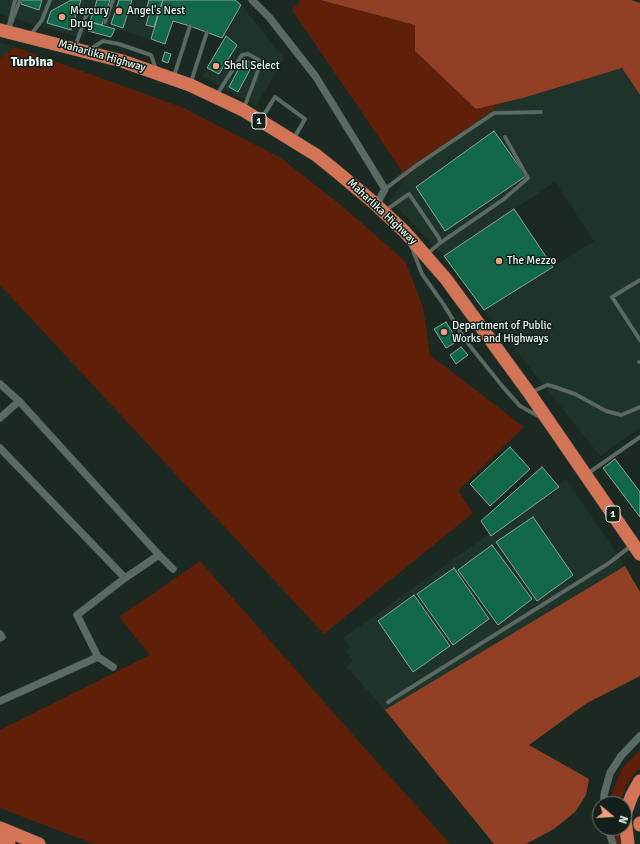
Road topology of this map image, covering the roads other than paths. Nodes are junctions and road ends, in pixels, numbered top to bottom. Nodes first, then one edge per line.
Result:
1 (15, 0) edge
2 (20, 0) edge
3 (50, 0) edge
4 (113, 0) edge
5 (252, 0) edge
6 (109, 8) junction
7 (105, 22) dead end
8 (190, 26) dead end
9 (4, 31) edge
10 (207, 32) dead end
11 (30, 36) junction
12 (81, 49) junction
13 (173, 78) junction
14 (190, 85) junction
15 (216, 96) junction
16 (243, 110) junction
17 (541, 112) dead end
18 (260, 121) junction
19 (505, 137) dead end
20 (292, 141) junction
21 (385, 189) junction
22 (380, 208) junction
23 (405, 232) junction
24 (440, 243) junction
25 (426, 255) junction
26 (640, 280) edge
27 (640, 340) edge
28 (0, 384) edge
29 (530, 394) junction
30 (19, 401) junction
31 (640, 407) edge
32 (0, 418) edge
33 (549, 422) junction
34 (640, 437) edge
35 (0, 448) edge
36 (586, 474) junction
37 (637, 549) edge
38 (159, 555) junction
39 (173, 569) dead end
40 (125, 578) junction
41 (0, 634) edge
42 (0, 638) edge
43 (98, 657) junction
44 (113, 667) dead end
45 (0, 701) edge
46 (388, 702) dead end
47 (640, 736) edge
48 (640, 781) edge
49 (604, 796) edge
50 (0, 828) edge
51 (0, 840) edge
52 (9, 844) edge
53 (38, 844) edge
54 (628, 844) edge

1 - 9 lane
2 - 9 lane
3 - 11 lane
4 - 6 lane
5 - 21 street
6 - 7 lane
6 - 12 lane
8 - 13 lane
9 - 11 highway, Maharlika Highway / 1
10 - 14 lane
11 - 12 highway, Maharlika Highway / 1
12 - 13 highway, Maharlika Highway / 1
13 - 14 highway, Maharlika Highway / 1
14 - 15 highway, Maharlika Highway / 1
15 - 16 highway, Maharlika Highway / 1
15 - 16 lane
16 - 18 highway, Maharlika Highway / 1
17 - 21 lane
18 - 20 highway, Maharlika Highway / 1
18 - 20 lane
19 - 24 lane
20 - 22 highway, Maharlika Highway / 1
21 - 22 street
22 - 23 highway, Maharlika Highway / 1
22 - 24 lane
23 - 25 highway, Maharlika Highway / 1
23 - 33 lane
24 - 25 lane
25 - 29 highway, Maharlika Highway / 1
26 - 27 lane
28 - 30 street
29 - 31 lane
29 - 33 highway, Maharlika Highway / 1
30 - 32 street
30 - 38 street
33 - 36 highway, Maharlika Highway / 1
34 - 36 lane
35 - 40 street
36 - 37 highway, Maharlika Highway / 1
37 - 46 lane
38 - 39 street
38 - 40 street
40 - 43 street
41 - 42 street
43 - 44 street
43 - 45 street
47 - 49 street
48 - 54 highway
50 - 53 highway
51 - 52 highway

